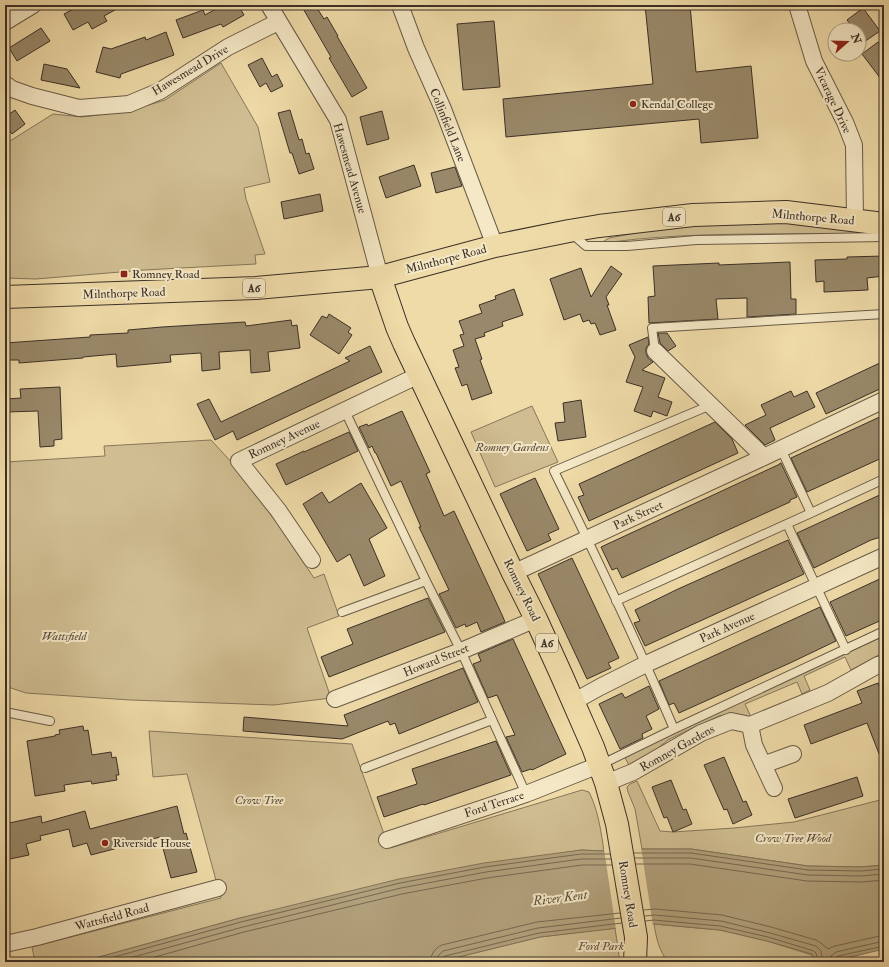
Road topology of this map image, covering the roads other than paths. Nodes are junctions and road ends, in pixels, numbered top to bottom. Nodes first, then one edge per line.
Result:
1 (33, 5) edge
2 (269, 5) edge
3 (400, 5) edge
4 (797, 5) edge
5 (5, 22) edge
6 (278, 22) junction
7 (5, 84) edge
8 (855, 220) junction
9 (884, 224) edge
10 (568, 231) junction
11 (884, 237) edge
12 (495, 246) junction
13 (380, 277) junction
14 (5, 297) edge
15 (884, 314) edge
16 (654, 351) joint
17 (419, 375) junction
18 (884, 400) edge
19 (711, 405) junction
20 (345, 411) junction
21 (781, 449) junction
22 (764, 457) junction
23 (884, 479) edge
24 (810, 513) junction
25 (787, 524) junction
26 (587, 538) junction
27 (884, 556) edge
28 (312, 560) dead end
29 (513, 573) junction
30 (426, 581) junction
31 (816, 587) junction
32 (616, 601) junction
33 (342, 612) dead end
34 (536, 619) junction
35 (884, 631) edge
36 (846, 650) junction
37 (461, 651) junction
38 (884, 663) edge
39 (646, 664) junction
40 (335, 699) dead end
41 (573, 702) junction
42 (5, 712) edge
43 (492, 720) junction
44 (50, 721) dead end
45 (750, 725) junction
46 (674, 729) junction
47 (793, 754) dead end
48 (763, 765) junction
49 (365, 768) dead end
50 (602, 774) junction
51 (774, 788) dead end
52 (526, 794) junction
53 (387, 840) dead end
54 (218, 888) dead end
55 (5, 944) edge
56 (645, 961) edge

1 - 5 street
2 - 6 street, Hawesmead Avenue
3 - 12 street, Collinfield Lane
4 - 8 street, Vicarage Drive
6 - 7 street, Hawesmead Drive
6 - 13 street, Hawesmead Avenue
8 - 9 main road, Milnthorpe Road / A6
8 - 10 main road, Milnthorpe Road / A6
10 - 11 lane
10 - 12 main road, Milnthorpe Road / A6
12 - 13 main road, Milnthorpe Road / A6
13 - 14 main road, Milnthorpe Road / A6
13 - 17 main road, Romney Road / A6
15 - 16 lane
16 - 19 street
17 - 20 street, Romney Avenue
17 - 29 main road, Romney Road / A6
18 - 21 street, Park Street
19 - 22 street
19 - 26 lane
20 - 28 street, Romney Avenue
20 - 30 lane
21 - 22 street, Park Street
21 - 24 lane
22 - 26 street, Park Street
23 - 24 lane
24 - 25 lane
25 - 31 lane
25 - 32 lane
26 - 29 street, Park Street
26 - 32 lane
27 - 31 street, Park Avenue
29 - 34 main road, Romney Road / A6
30 - 33 lane
30 - 37 lane
31 - 36 lane
31 - 39 street, Park Avenue
32 - 39 lane
34 - 37 street, Howard Street
34 - 41 main road, Romney Road / A6
35 - 36 lane
36 - 46 lane
37 - 40 street, Howard Street
37 - 43 lane
38 - 45 street
39 - 41 street, Park Avenue
39 - 46 lane
41 - 50 main road, Romney Road / A6
42 - 44 lane
43 - 49 lane
43 - 52 lane
45 - 48 street
45 - 50 street, Romney Gardens
46 - 50 lane
47 - 48 street
48 - 51 street
50 - 52 street, Ford Terrace
50 - 56 main road, Romney Road / A6
52 - 53 street, Ford Terrace
54 - 55 street, Wattsfield Road

